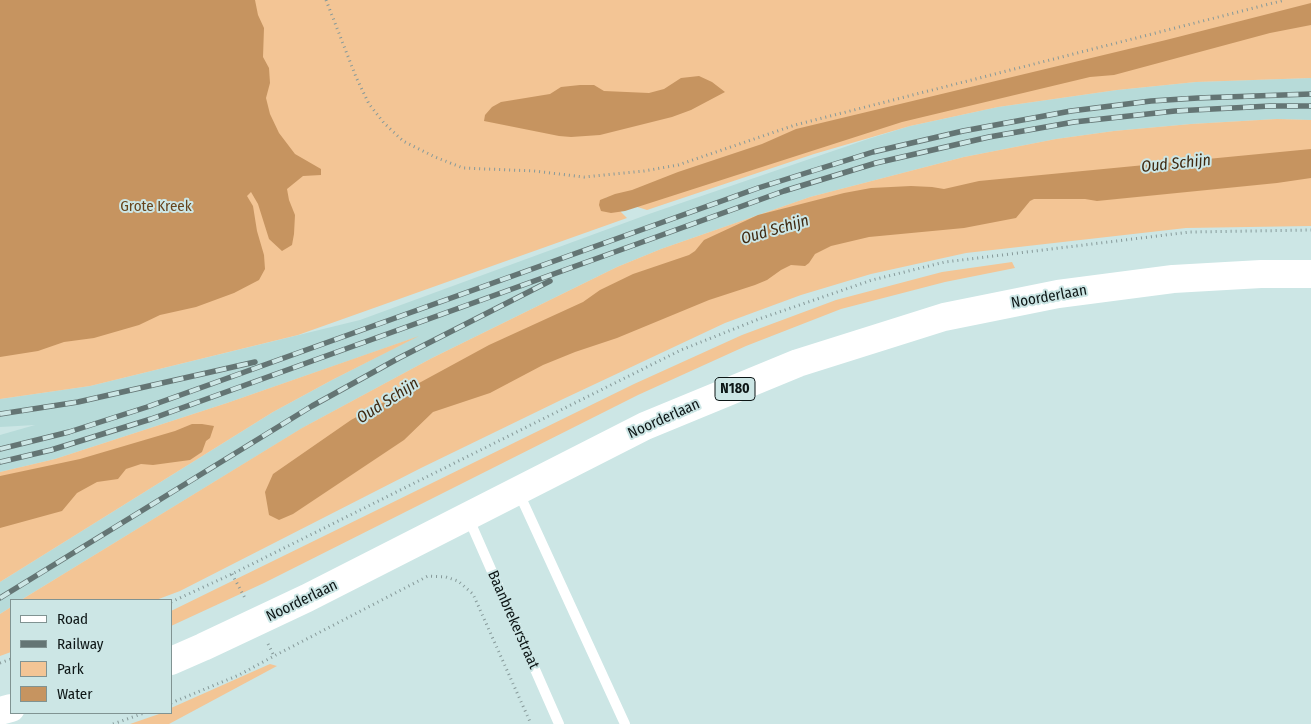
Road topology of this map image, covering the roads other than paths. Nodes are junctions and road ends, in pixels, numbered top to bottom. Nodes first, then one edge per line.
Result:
1 (1311, 274) edge
2 (518, 491) junction
3 (467, 516) junction
4 (172, 660) edge
5 (559, 724) edge
6 (625, 724) edge

1 - 2 main road, Noorderlaan / N180
2 - 3 main road, Noorderlaan / N180
2 - 6 lane
3 - 4 main road, Noorderlaan / N180
3 - 5 lane, Baanbrekerstraat

